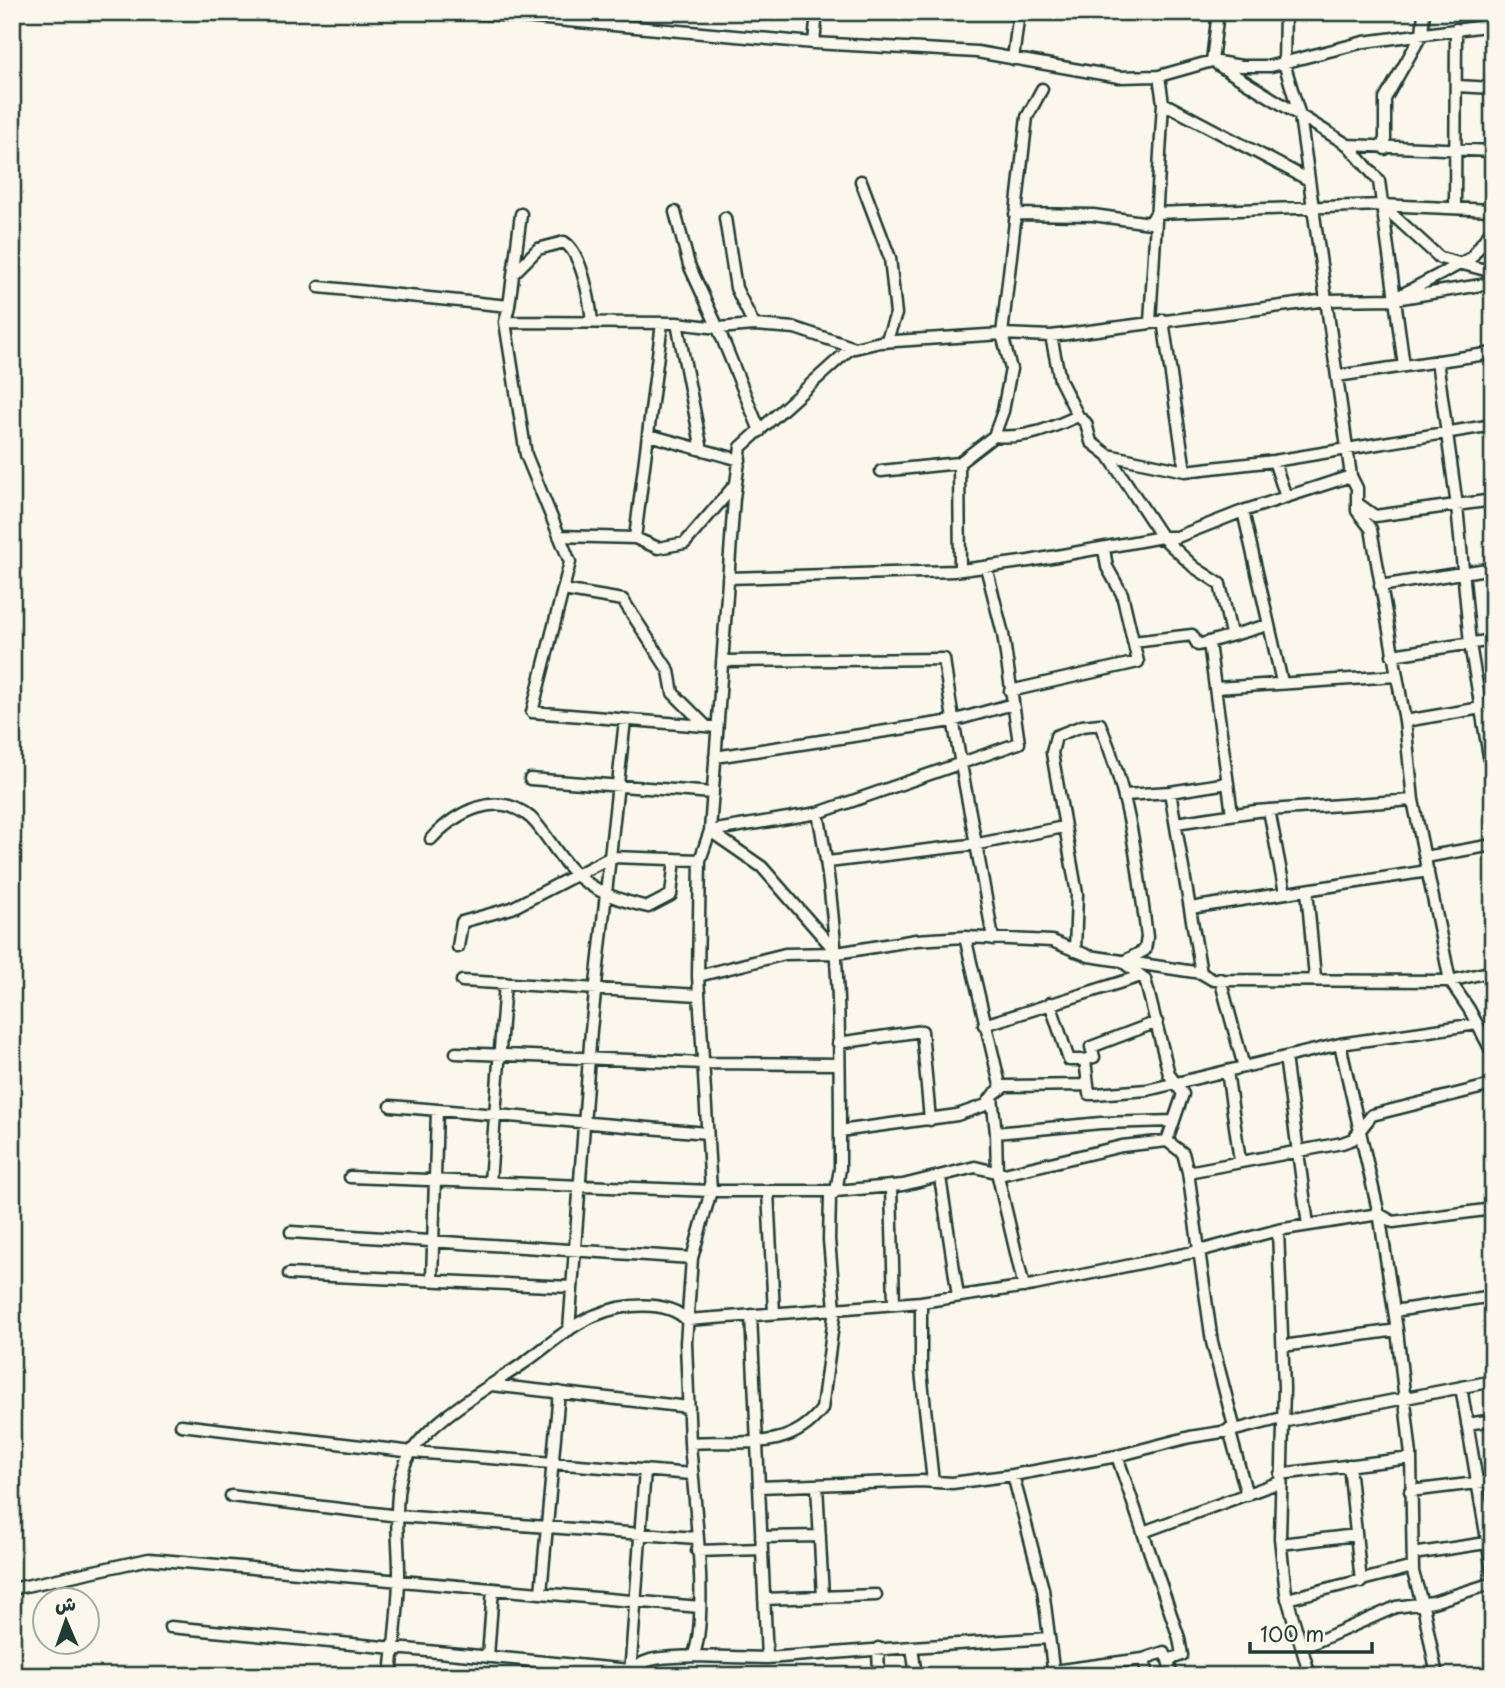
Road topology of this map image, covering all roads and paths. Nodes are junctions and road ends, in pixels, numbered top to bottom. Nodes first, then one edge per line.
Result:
1 (467, 12) edge
2 (817, 12) edge
3 (1019, 12) edge
4 (1218, 12) edge
5 (1285, 12) edge
6 (1424, 12) edge
7 (1493, 25) edge
8 (1456, 29) junction
9 (1422, 34) junction
10 (814, 43) junction
11 (1013, 60) junction
12 (1212, 61) junction
13 (1284, 63) junction
14 (1159, 76) junction
15 (1457, 86) junction
16 (1493, 88) edge
17 (1042, 89) dead end
18 (1163, 103) junction
19 (1300, 116) junction
20 (1348, 145) junction
21 (1385, 149) junction
22 (1454, 150) junction
23 (1493, 151) edge
24 (1309, 180) junction
25 (862, 181) dead end
26 (1381, 205) junction
27 (1314, 207) junction
28 (1455, 208) junction
29 (1493, 210) edge
30 (675, 212) dead end
31 (1156, 213) junction
32 (521, 214) dead end
33 (1015, 214) junction
34 (725, 218) dead end
35 (1493, 228) edge
36 (1461, 264) junction
37 (1493, 272) edge
38 (513, 274) junction
39 (1493, 283) edge
40 (319, 287) dead end
41 (1395, 299) junction
42 (1327, 300) junction
43 (509, 306) junction
44 (1163, 320) junction
45 (505, 322) junction
46 (593, 322) junction
47 (1150, 322) junction
48 (662, 323) junction
49 (677, 323) junction
50 (754, 325) junction
51 (718, 328) junction
52 (1002, 334) junction
53 (1051, 336) junction
54 (886, 342) junction
55 (851, 348) junction
56 (1493, 353) edge
57 (1437, 361) junction
58 (1404, 366) junction
59 (1338, 376) junction
60 (1078, 416) junction
61 (1493, 425) edge
62 (760, 431) junction
63 (649, 435) junction
64 (1447, 435) junction
65 (994, 436) junction
66 (1349, 447) junction
67 (1108, 455) junction
68 (740, 460) junction
69 (1274, 461) junction
70 (959, 463) junction
71 (881, 471) dead end
72 (1185, 471) junction
73 (1351, 476) junction
74 (736, 482) junction
75 (1286, 497) junction
76 (1493, 500) edge
77 (1357, 503) junction
78 (1457, 506) junction
79 (1243, 511) junction
80 (559, 536) junction
81 (1162, 537) junction
82 (635, 538) junction
83 (1104, 549) junction
84 (986, 567) junction
85 (1493, 568) edge
86 (960, 570) junction
87 (1463, 573) junction
88 (728, 578) junction
89 (1380, 586) junction
90 (563, 590) junction
91 (1268, 625) junction
92 (1231, 634) junction
93 (1493, 640) edge
94 (1133, 642) junction
95 (1209, 643) junction
96 (1470, 644) junction
97 (1392, 655) junction
98 (722, 661) junction
99 (1396, 676) junction
100 (1282, 682) junction
101 (1216, 688) junction
102 (1010, 691) junction
103 (1013, 704) junction
104 (1487, 707) edge
105 (625, 719) junction
106 (952, 721) junction
107 (1405, 721) junction
108 (712, 727) junction
109 (715, 757) junction
110 (961, 765) junction
111 (530, 779) dead end
112 (1493, 780) edge
113 (1228, 783) junction
114 (616, 787) junction
115 (1170, 792) junction
116 (713, 793) junction
117 (1125, 796) junction
118 (1413, 800) junction
119 (1269, 810) junction
120 (818, 813) junction
121 (1232, 814) junction
122 (1176, 822) junction
123 (1064, 827) junction
124 (710, 831) junction
125 (431, 839) dead end
126 (978, 845) junction
127 (1493, 845) edge
128 (611, 857) junction
129 (1425, 857) junction
130 (675, 859) junction
131 (700, 860) junction
132 (828, 862) junction
133 (1428, 871) junction
134 (577, 876) junction
135 (1307, 890) junction
136 (1285, 893) junction
137 (607, 895) junction
138 (1190, 908) junction
139 (965, 937) junction
140 (993, 939) junction
141 (458, 947) dead end
142 (1075, 951) junction
143 (838, 953) junction
144 (1123, 962) junction
145 (1493, 971) edge
146 (1201, 973) junction
147 (698, 976) junction
148 (1141, 976) junction
149 (1315, 978) junction
150 (1220, 979) junction
151 (462, 981) dead end
152 (1450, 981) junction
153 (505, 984) junction
154 (595, 989) junction
155 (699, 995) junction
156 (1050, 1003) junction
157 (1157, 1023) junction
158 (1477, 1024) junction
159 (985, 1025) junction
160 (838, 1043) junction
161 (1340, 1044) junction
162 (456, 1052) dead end
163 (500, 1054) junction
164 (1285, 1057) junction
165 (589, 1058) junction
166 (1084, 1060) junction
167 (1493, 1060) edge
168 (703, 1063) junction
169 (839, 1064) junction
170 (1244, 1067) junction
171 (1227, 1071) junction
172 (1175, 1083) junction
173 (1088, 1085) junction
174 (1493, 1088) edge
175 (1001, 1090) junction
176 (992, 1097) junction
177 (391, 1106) dead end
178 (437, 1110) junction
179 (495, 1115) junction
180 (930, 1120) junction
181 (1174, 1121) junction
182 (583, 1123) junction
183 (840, 1131) junction
184 (1359, 1131) junction
185 (707, 1133) junction
186 (996, 1133) junction
187 (1167, 1141) junction
188 (1297, 1151) junction
189 (1240, 1161) junction
190 (997, 1172) junction
191 (1188, 1172) junction
192 (351, 1177) dead end
193 (940, 1178) junction
194 (435, 1180) junction
195 (490, 1182) junction
196 (578, 1186) junction
197 (891, 1186) junction
198 (711, 1191) junction
199 (768, 1191) junction
200 (836, 1191) junction
201 (1493, 1209) edge
202 (1378, 1214) junction
203 (1308, 1225) junction
204 (1278, 1230) junction
205 (290, 1232) dead end
206 (433, 1242) junction
207 (1199, 1251) junction
208 (574, 1252) junction
209 (692, 1258) junction
210 (289, 1273) dead end
211 (432, 1280) junction
212 (572, 1287) junction
213 (1024, 1287) junction
214 (958, 1296) junction
215 (1493, 1296) edge
216 (921, 1301) junction
217 (894, 1304) junction
218 (835, 1309) junction
219 (1394, 1311) junction
220 (774, 1313) junction
221 (751, 1315) junction
222 (687, 1320) junction
223 (569, 1330) junction
224 (1397, 1330) junction
225 (1283, 1346) junction
226 (1493, 1381) edge
227 (490, 1384) junction
228 (1461, 1387) junction
229 (559, 1392) junction
230 (1405, 1397) junction
231 (688, 1407) junction
232 (1282, 1420) junction
233 (1493, 1420) edge
234 (1467, 1424) junction
235 (181, 1425) dead end
236 (1232, 1429) junction
237 (758, 1440) junction
238 (690, 1443) junction
239 (413, 1452) junction
240 (1116, 1456) junction
241 (1411, 1458) junction
242 (553, 1463) junction
243 (1349, 1465) junction
244 (645, 1470) junction
245 (692, 1474) junction
246 (1013, 1475) junction
247 (1280, 1478) junction
248 (1493, 1481) edge
249 (933, 1482) junction
250 (1476, 1483) junction
251 (817, 1485) junction
252 (759, 1487) junction
253 (1410, 1491) junction
254 (1247, 1495) junction
255 (231, 1496) dead end
256 (399, 1517) junction
257 (547, 1527) junction
258 (1143, 1532) junction
259 (640, 1534) junction
260 (1356, 1535) junction
261 (820, 1536) junction
262 (761, 1537) junction
263 (696, 1538) junction
264 (1489, 1542) edge
265 (1281, 1544) junction
266 (762, 1549) junction
267 (697, 1550) junction
268 (1413, 1554) junction
269 (1413, 1567) junction
270 (1493, 1574) edge
271 (399, 1581) junction
272 (1361, 1582) junction
273 (1493, 1583) edge
274 (493, 1589) junction
275 (12, 1590) edge
276 (541, 1593) junction
277 (876, 1595) dead end
278 (823, 1597) junction
279 (764, 1599) junction
280 (1287, 1599) junction
281 (635, 1601) junction
282 (1421, 1603) junction
283 (700, 1607) junction
284 (170, 1627) dead end
285 (1049, 1638) junction
286 (912, 1647) junction
287 (393, 1648) junction
288 (878, 1648) junction
289 (1302, 1648) junction
290 (488, 1657) junction
291 (693, 1657) junction
292 (767, 1658) junction
293 (1143, 1659) junction
294 (1168, 1660) junction
295 (630, 1674) edge
296 (1054, 1674) edge
297 (391, 1676) edge
298 (879, 1676) edge
299 (916, 1676) edge
300 (1149, 1676) edge
301 (1172, 1676) edge
302 (1310, 1676) edge
303 (1437, 1676) edge

1 - 10 street
2 - 10 street
3 - 11 street
4 - 12 street
5 - 13 street
6 - 9 street
7 - 8 street
8 - 9 street
8 - 15 street
9 - 13 street
9 - 21 street
10 - 11 street
11 - 14 street
12 - 13 street
12 - 14 street
12 - 19 street
13 - 19 street
14 - 18 street
15 - 16 street
15 - 22 street
17 - 33 street
18 - 24 street
18 - 31 street
19 - 20 street
19 - 24 street
20 - 21 street
20 - 26 street
21 - 22 street
22 - 23 street
22 - 28 street
24 - 27 street
25 - 54 street
26 - 27 street
26 - 28 street
26 - 36 street
26 - 41 street
27 - 31 street
27 - 42 street
28 - 29 street
30 - 51 street
31 - 33 street
31 - 47 street
32 - 38 street
33 - 52 street
34 - 50 street
35 - 36 street
36 - 37 street
36 - 41 street
38 - 43 street
38 - 46 street
39 - 41 street
40 - 43 street
41 - 42 street
41 - 58 street
42 - 44 street
42 - 59 street
43 - 45 street
44 - 47 street
44 - 72 street
45 - 46 street
45 - 80 street
46 - 48 street
47 - 53 street
48 - 49 street
48 - 63 street
49 - 51 street
49 - 63 street
50 - 51 street
50 - 55 street
51 - 62 street
52 - 53 street
52 - 54 street
52 - 65 street
53 - 60 street
54 - 55 street
55 - 62 street
56 - 57 street
57 - 58 street
57 - 64 street
58 - 59 street
59 - 66 street
60 - 65 street
60 - 67 street
61 - 64 street
62 - 68 street
63 - 68 street
63 - 82 street
64 - 66 street
64 - 78 street
65 - 70 street
66 - 69 street
66 - 73 street
67 - 72 street
67 - 81 street
68 - 74 street
69 - 72 street
69 - 75 street
70 - 71 street
70 - 86 street
73 - 75 street
73 - 77 street
74 - 82 street
74 - 88 street
75 - 79 street
76 - 78 street
77 - 78 street
77 - 89 street
78 - 87 street
79 - 81 street
79 - 91 street
80 - 82 street
80 - 90 street
81 - 83 street
81 - 92 street
83 - 84 street
83 - 94 street
84 - 86 street
84 - 102 street
85 - 87 street
86 - 88 street
87 - 89 street
87 - 96 street
88 - 98 street
89 - 97 street
90 - 105 street
90 - 108 street
91 - 92 street
91 - 100 street
92 - 95 street
93 - 96 street
94 - 95 street
94 - 102 street
95 - 101 street
96 - 97 street
96 - 104 street
97 - 99 street
98 - 106 street
98 - 108 street
99 - 100 street
99 - 107 street
100 - 101 street
101 - 113 street
102 - 103 street
103 - 106 street
103 - 110 street
104 - 107 street
104 - 112 street
105 - 108 street
105 - 114 street
106 - 109 street
106 - 110 street
107 - 118 street
108 - 109 street
109 - 116 street
110 - 120 street
110 - 126 street
111 - 114 street
113 - 115 street
113 - 121 street
114 - 116 street
114 - 128 street
115 - 117 street
115 - 122 street
116 - 124 street
117 - 123 street
117 - 144 street
118 - 119 street
118 - 129 street
119 - 121 street
119 - 136 street
120 - 124 street
120 - 132 street
121 - 122 street
122 - 138 street
123 - 126 street
123 - 142 street
124 - 131 street
124 - 143 street
125 - 134 street
126 - 132 street
126 - 140 street
127 - 129 street
128 - 130 street
128 - 134 street
128 - 137 street
129 - 133 street
130 - 131 street
130 - 137 street
131 - 147 street
132 - 143 street
133 - 135 street
133 - 152 street
134 - 137 street
134 - 141 street
135 - 136 street
135 - 149 street
136 - 138 street
137 - 154 street
138 - 146 street
139 - 140 street
139 - 143 street
139 - 159 street
140 - 142 street
142 - 144 street
143 - 147 street
143 - 160 street
144 - 146 street
144 - 148 street
145 - 152 street
146 - 150 street
147 - 155 street
148 - 156 street
148 - 157 street
149 - 150 street
149 - 152 street
150 - 170 street
151 - 153 street
152 - 158 street
153 - 154 street
153 - 163 street
154 - 155 street
154 - 165 street
155 - 168 street
156 - 159 street
156 - 166 street
157 - 166 street
157 - 172 street
158 - 161 street
158 - 167 street
159 - 175 street
160 - 169 street
160 - 180 street
161 - 164 street
161 - 184 street
162 - 163 street
163 - 165 street
163 - 179 street
164 - 170 street
164 - 188 street
165 - 168 street
165 - 182 street
166 - 173 street
168 - 169 street
168 - 185 street
169 - 183 street
170 - 171 street
171 - 172 street
171 - 189 street
172 - 173 street
172 - 181 street
173 - 175 street
174 - 184 street
175 - 176 street
176 - 180 street
176 - 186 street
177 - 178 street
178 - 179 street
178 - 194 street
179 - 182 street
179 - 195 street
180 - 183 street
181 - 186 street
181 - 187 street
182 - 185 street
182 - 196 street
183 - 200 street
184 - 188 street
184 - 202 street
185 - 198 street
186 - 190 street
187 - 190 street
187 - 191 street
188 - 189 street
188 - 203 street
189 - 191 street
190 - 193 street
190 - 213 street
191 - 207 street
192 - 194 street
193 - 197 street
193 - 214 street
194 - 195 street
194 - 206 street
195 - 196 street
196 - 198 street
196 - 208 street
197 - 200 street
197 - 217 street
198 - 199 street
198 - 209 street
199 - 200 street
199 - 220 street
200 - 218 street
201 - 202 street
202 - 203 street
202 - 219 street
203 - 204 street
204 - 207 street
204 - 225 street
205 - 206 street
206 - 208 street
206 - 211 street
207 - 213 street
207 - 236 street
208 - 209 street
208 - 212 street
209 - 222 street
210 - 211 street
211 - 212 street
212 - 223 street
213 - 214 street
214 - 216 street
215 - 219 street
216 - 217 street
216 - 249 street
217 - 218 street
218 - 220 street
218 - 237 street
219 - 224 street
220 - 221 street
221 - 222 street
221 - 237 street
222 - 223 street
222 - 231 street
223 - 227 street
224 - 225 street
224 - 230 street
225 - 232 street
226 - 228 street
227 - 229 street
227 - 239 street
228 - 230 street
228 - 234 street
229 - 231 street
229 - 242 street
230 - 232 street
230 - 241 street
231 - 238 street
232 - 236 street
232 - 247 street
233 - 234 street
234 - 250 street
235 - 239 street
236 - 240 street
236 - 254 street
237 - 238 street
237 - 252 street
238 - 245 street
239 - 242 street
239 - 256 street
240 - 246 street
240 - 258 street
241 - 243 street
241 - 253 street
242 - 244 street
242 - 257 street
243 - 247 street
243 - 260 street
244 - 245 street
244 - 259 street
245 - 263 street
246 - 249 street
246 - 285 street
247 - 254 street
247 - 265 street
248 - 250 street
249 - 251 street
250 - 253 street
250 - 264 street
251 - 252 street
251 - 261 street
252 - 262 street
253 - 268 street
254 - 258 street
255 - 256 street
256 - 257 street
256 - 271 street
257 - 259 street
257 - 276 street
258 - 294 street
259 - 263 street
259 - 281 street
260 - 265 street
260 - 272 street
261 - 262 street
261 - 278 street
262 - 266 street
263 - 267 street
264 - 268 street
264 - 270 street
265 - 280 street
266 - 267 street
266 - 279 street
267 - 283 street
268 - 269 street
269 - 272 street
269 - 282 street
271 - 274 street
271 - 275 street
271 - 287 street
272 - 280 street
273 - 282 street
274 - 276 street
274 - 290 street
276 - 281 street
277 - 278 street
278 - 279 street
279 - 292 street
280 - 289 street
281 - 283 street
281 - 295 street
282 - 289 street
282 - 303 street
283 - 291 street
284 - 287 street
285 - 286 street
285 - 296 street
286 - 288 street
286 - 299 street
287 - 290 street
287 - 297 street
288 - 292 street
288 - 298 street
289 - 302 street
290 - 295 street
291 - 292 street
291 - 295 street
293 - 294 street
293 - 296 street
293 - 300 street
294 - 301 street

